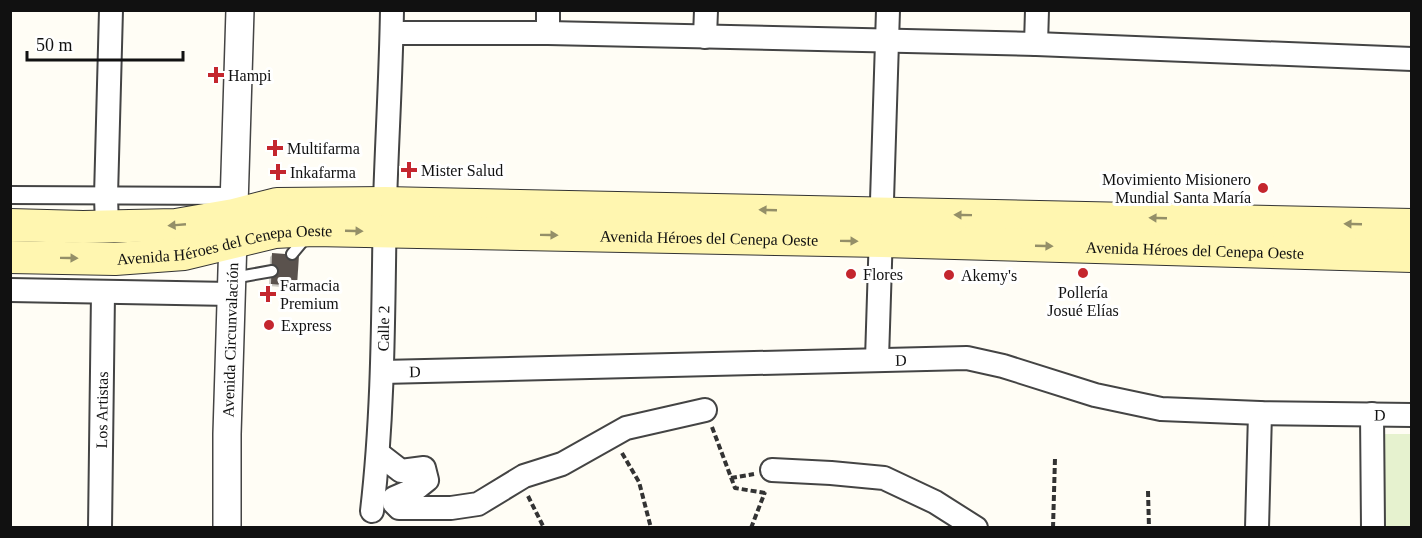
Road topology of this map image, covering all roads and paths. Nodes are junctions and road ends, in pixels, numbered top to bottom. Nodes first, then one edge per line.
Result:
1 (111, 10) edge
2 (240, 10) edge
3 (392, 10) edge
4 (706, 10) edge
5 (888, 10) edge
6 (1037, 10) edge
7 (548, 22) edge
8 (392, 33) junction
9 (705, 37) junction
10 (887, 42) junction
11 (1036, 44) junction
12 (1412, 59) edge
13 (10, 195) edge
14 (106, 196) junction
15 (234, 218) junction
16 (385, 218) junction
17 (10, 225) edge
18 (1412, 225) edge
19 (107, 227) junction
20 (882, 227) junction
21 (313, 230) junction
22 (292, 254) dead end
23 (1412, 256) edge
24 (10, 257) edge
25 (272, 271) dead end
26 (232, 286) junction
27 (10, 290) edge
28 (104, 292) junction
29 (877, 359) junction
30 (382, 372) junction
31 (705, 410) joint
32 (1260, 413) junction
33 (1372, 414) junction
34 (1412, 415) edge
35 (612, 436) junction
36 (379, 454) junction
37 (1055, 458) dead end
38 (772, 470) joint
39 (518, 479) junction
40 (1148, 490) dead end
41 (765, 493) junction
42 (372, 511) dead end
43 (100, 528) edge
44 (227, 528) edge
45 (544, 528) edge
46 (651, 528) edge
47 (751, 528) edge
48 (976, 528) edge
49 (1053, 528) edge
50 (1149, 528) edge
51 (1257, 528) edge
52 (1373, 528) edge

1 - 14 street
2 - 15 street, Avenida Circunvalación
3 - 8 street, Calle 2
4 - 9 street
5 - 10 street
6 - 11 street
7 - 8 street
7 - 9 street
8 - 16 street, Calle 2
9 - 10 street
10 - 11 street
10 - 20 street
11 - 12 street
13 - 14 street
14 - 15 street
14 - 19 street
15 - 16 main road, Avenida Héroes del Cenepa Oeste
15 -> 19 main road, Avenida Héroes del Cenepa Oeste
15 - 21 main road, Avenida Héroes del Cenepa Oeste
24 -> 15 main road, Avenida Héroes del Cenepa Oeste
15 - 26 street, Avenida Circunvalación
16 - 20 main road, Avenida Héroes del Cenepa Oeste
21 -> 16 main road, Avenida Héroes del Cenepa Oeste
16 - 30 street, Calle 2
17 - 19 main road, Avenida Héroes del Cenepa Oeste
18 -> 20 main road, Avenida Héroes del Cenepa Oeste
20 -> 23 main road, Avenida Héroes del Cenepa Oeste
20 - 29 street
21 - 22 lane
25 - 26 lane
26 - 28 street
26 - 44 street, Avenida Circunvalación
27 - 28 street
28 - 43 street, Los Artistas
29 - 30 street, D
29 - 32 street, D
30 - 36 street, Calle 2
31 - 35 street
31 - 41 path
32 - 33 street, D
32 - 51 street
33 - 34 street, D
33 - 52 street
35 - 39 street
35 - 46 path
36 - 39 street
36 - 42 street, Calle 2
37 - 49 path
38 - 41 path
38 - 48 street
39 - 45 path
40 - 50 path
41 - 47 path

